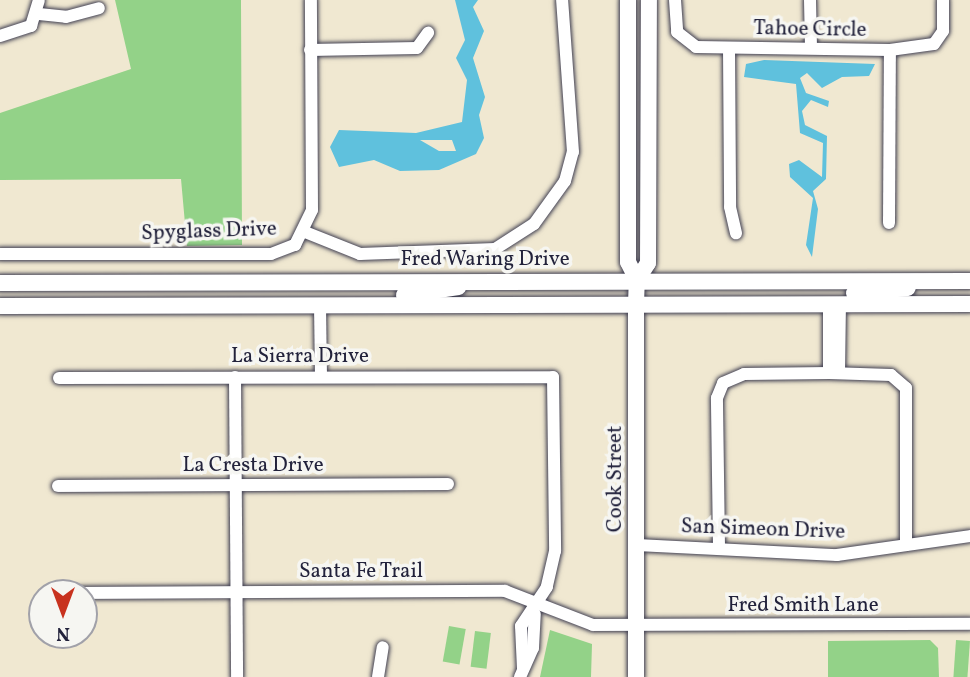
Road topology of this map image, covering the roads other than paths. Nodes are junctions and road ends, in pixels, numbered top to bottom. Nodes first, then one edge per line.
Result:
1 (39, 0) edge
2 (311, 0) edge
3 (562, 0) edge
4 (628, 0) edge
5 (649, 0) edge
6 (675, 0) edge
7 (810, 0) edge
8 (943, 0) edge
9 (99, 8) dead end
10 (39, 14) junction
11 (428, 33) dead end
12 (0, 36) edge
13 (729, 48) junction
14 (811, 48) junction
15 (310, 50) junction
16 (890, 50) junction
17 (889, 223) dead end
18 (304, 232) junction
19 (736, 233) dead end
20 (0, 254) edge
21 (637, 280) junction
22 (488, 281) junction
23 (933, 281) junction
24 (970, 281) edge
25 (0, 283) edge
26 (967, 302) edge
27 (834, 303) junction
28 (636, 304) junction
29 (320, 305) junction
30 (0, 306) edge
31 (834, 373) junction
32 (321, 376) junction
33 (235, 377) junction
34 (59, 378) dead end
35 (449, 484) dead end
36 (235, 485) junction
37 (58, 486) dead end
38 (970, 536) edge
39 (637, 545) junction
40 (906, 545) junction
41 (719, 547) junction
42 (236, 591) junction
43 (98, 593) edge
44 (537, 606) junction
45 (970, 624) edge
46 (636, 626) junction
47 (383, 648) dead end
48 (521, 667) edge
49 (237, 677) edge
50 (378, 677) edge
51 (636, 677) edge

1 - 10 street
2 - 15 street, Spyglass Drive
3 - 18 street
4 - 21 main road, Cook Street
5 - 21 main road, Cook Street
6 - 13 street, Tahoe Circle
7 - 14 street
8 - 16 street, Tahoe Circle
9 - 10 street
10 - 12 street
11 - 15 street
13 - 14 street, Tahoe Circle
13 - 19 street
14 - 16 street, Tahoe Circle
15 - 18 street, Spyglass Drive
16 - 17 street
18 - 20 street, Spyglass Drive
21 - 22 main road, Fred Waring Drive
21 - 23 main road, Fred Waring Drive
21 - 28 main road, Cook Street
22 - 25 main road, Fred Waring Drive
22 - 29 main road
23 - 24 main road, Fred Waring Drive
23 - 27 main road
26 - 27 main road
27 - 28 main road
27 - 31 street
28 - 29 main road
28 - 39 main road, Cook Street
29 - 30 main road
29 - 32 street
31 - 40 street
31 - 41 street
32 - 33 street, La Sierra Drive
32 - 44 street, La Sierra Drive
33 - 34 street, La Sierra Drive
33 - 36 street
35 - 36 street, La Cresta Drive
36 - 37 street, La Cresta Drive
36 - 42 street
38 - 40 street, San Simeon Drive
39 - 41 street, San Simeon Drive
39 - 46 main road, Cook Street
40 - 41 street, San Simeon Drive
42 - 43 street, Santa Fe Trail
42 - 44 street, Santa Fe Trail
42 - 49 street
44 - 46 street, Santa Fe Trail
44 - 48 street
44 - 48 street
45 - 46 street, Fred Smith Lane
46 - 51 main road, Cook Street
47 - 50 street

